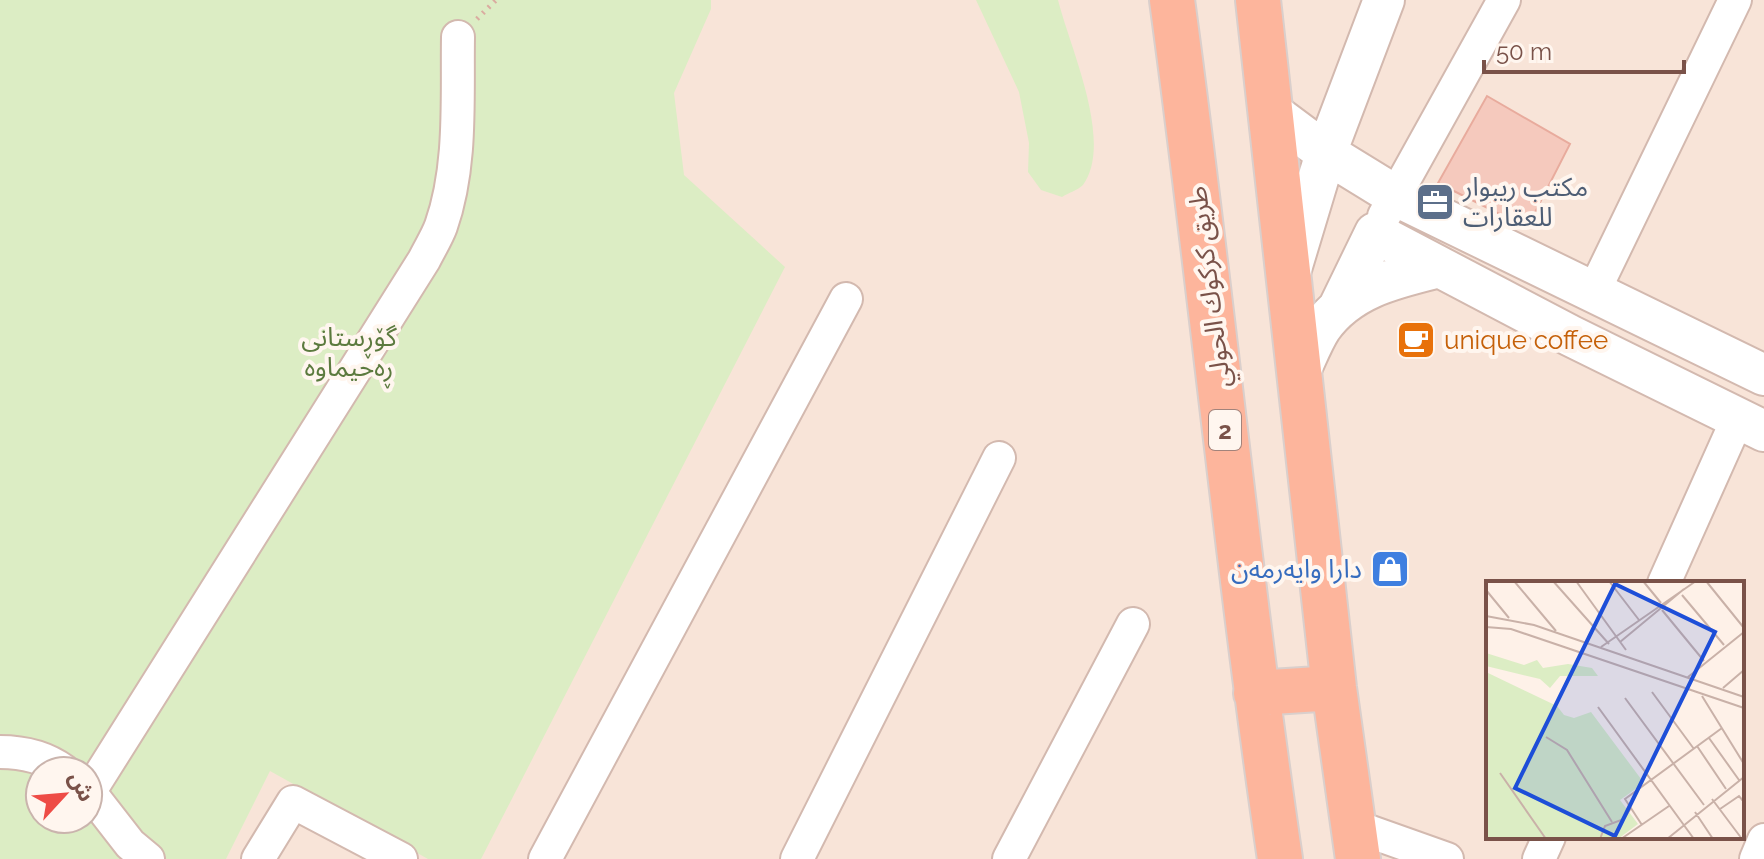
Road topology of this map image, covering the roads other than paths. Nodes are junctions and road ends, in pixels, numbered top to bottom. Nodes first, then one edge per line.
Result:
1 (1172, 0) edge
2 (1258, 0) edge
3 (1384, 0) edge
4 (1504, 0) edge
5 (1735, 0) edge
6 (458, 37) dead end
7 (1271, 112) junction
8 (1326, 153) junction
9 (1396, 196) junction
10 (1375, 233) junction
11 (1440, 267) junction
12 (1288, 279) junction
13 (1594, 291) junction
14 (846, 299) dead end
15 (1340, 305) junction
16 (1299, 373) junction
17 (1764, 375) edge
18 (1751, 426) edge
19 (999, 458) dead end
20 (1665, 581) edge
21 (1133, 624) dead end
22 (1334, 688) junction
23 (1256, 693) junction
24 (0, 752) edge
25 (28, 755) edge
26 (104, 766) edge
27 (104, 810) edge
28 (1548, 839) edge
29 (1764, 840) edge
30 (1356, 843) edge
31 (148, 859) edge
32 (258, 859) edge
33 (401, 859) edge
34 (545, 859) edge
35 (797, 859) edge
36 (1009, 859) edge
37 (1280, 859) edge
38 (1447, 859) edge
39 (1539, 859) edge
40 (1756, 859) edge

1 - 23 highway, طريق كركوك الحولي / 2
2 - 7 highway
3 - 8 street
4 - 9 street
5 - 13 street
6 - 26 street
7 - 8 street
7 - 12 highway
8 - 9 street
8 - 12 street
9 - 10 street
9 - 13 street
10 - 11 street
10 - 15 street
11 - 15 street
11 - 18 street
12 - 16 highway
13 - 17 street
14 - 34 street
15 - 16 street
16 - 22 highway
18 - 20 street
19 - 35 street
21 - 36 street
22 - 23 highway
22 - 30 highway
23 - 37 highway, طريق كركوك الحولي / 2
24 - 25 street
27 - 31 street
28 - 39 street
29 - 40 street
30 - 38 street
32 - 33 street

